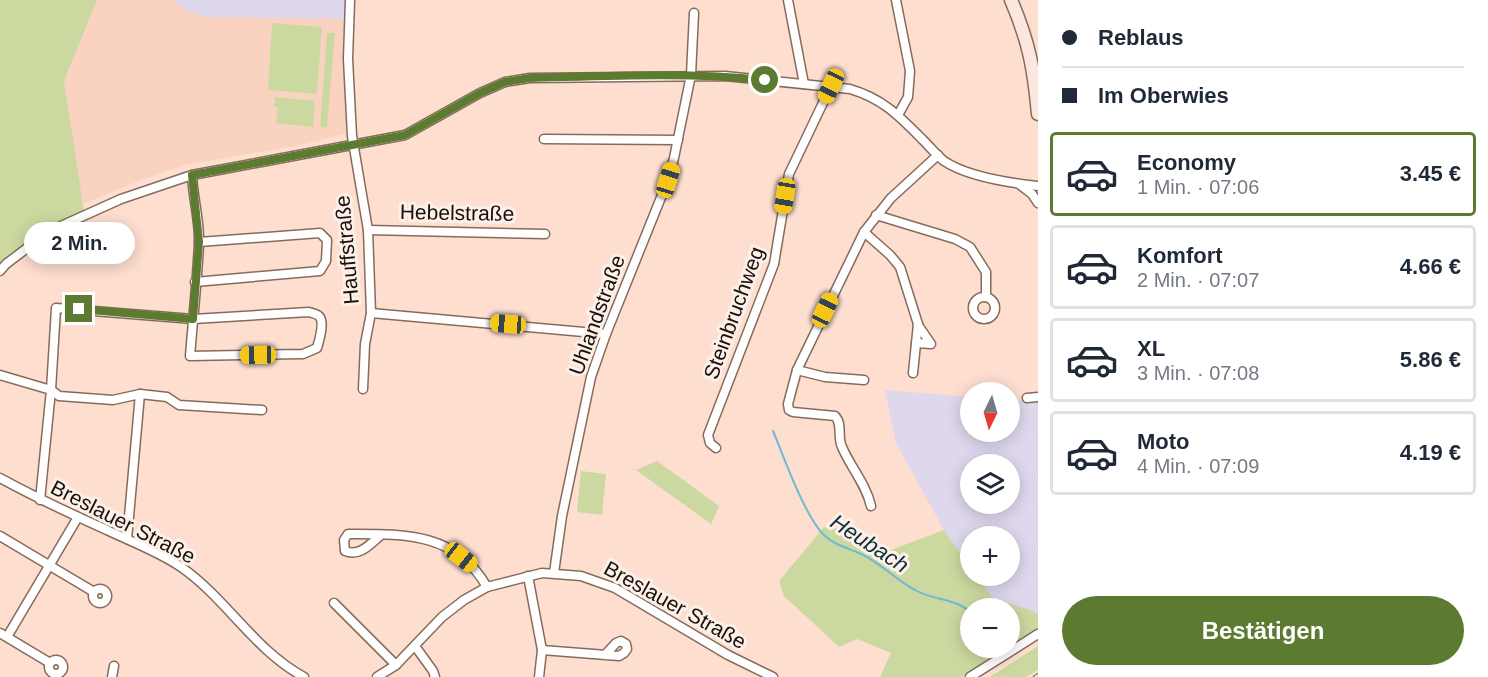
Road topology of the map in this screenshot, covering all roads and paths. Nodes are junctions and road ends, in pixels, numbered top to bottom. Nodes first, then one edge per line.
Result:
1 (350, 0) edge
2 (788, 0) edge
3 (896, 0) edge
4 (1011, 0) edge
5 (694, 13) dead end
6 (1034, 51) edge
7 (691, 75) junction
8 (804, 84) junction
9 (831, 86) junction
10 (1038, 114) edge
11 (898, 115) junction
12 (544, 139) dead end
13 (678, 140) junction
14 (353, 145) junction
15 (938, 155) junction
16 (192, 175) junction
17 (1018, 184) junction
18 (1038, 186) edge
19 (1038, 202) edge
20 (876, 215) junction
21 (368, 230) junction
22 (864, 231) junction
23 (545, 234) dead end
24 (199, 242) junction
25 (0, 271) edge
26 (195, 282) junction
27 (986, 297) dead end
28 (371, 313) junction
29 (193, 319) junction
30 (918, 324) junction
31 (606, 334) junction
32 (916, 343) junction
33 (797, 370) junction
34 (913, 373) dead end
35 (0, 375) edge
36 (864, 380) dead end
37 (363, 388) dead end
38 (51, 390) junction
39 (140, 394) junction
40 (1038, 397) edge
41 (1027, 398) dead end
42 (262, 410) dead end
43 (716, 448) dead end
44 (0, 478) edge
45 (40, 500) junction
46 (871, 506) dead end
47 (78, 517) junction
48 (344, 528) dead end
49 (381, 535) junction
50 (0, 536) edge
51 (127, 539) junction
52 (344, 540) junction
53 (50, 566) junction
54 (554, 573) junction
55 (528, 576) junction
56 (487, 587) junction
57 (94, 592) dead end
58 (334, 603) dead end
59 (1038, 634) edge
60 (4, 635) edge
61 (415, 646) junction
62 (542, 650) junction
63 (605, 655) dead end
64 (50, 663) dead end
65 (396, 665) junction
66 (114, 666) dead end
67 (753, 673) edge
68 (112, 677) edge
69 (304, 677) edge
70 (377, 677) edge
71 (435, 677) edge
72 (539, 677) edge
73 (773, 677) edge
74 (970, 677) edge

1 - 14 street, Hauffstraße
2 - 8 street
3 - 11 street
4 - 6 main road
5 - 7 street, Uhlandstraße
6 - 10 main road
7 - 8 street
7 - 13 street, Uhlandstraße
7 - 14 street
8 - 9 street
9 - 11 street
9 - 43 street, Steinbruchweg
11 - 15 street
12 - 13 street
13 - 31 street, Uhlandstraße
14 - 16 street
14 - 21 street, Hauffstraße
15 - 17 street
15 - 20 street
16 - 24 street
16 - 25 street
17 - 18 street
17 - 19 street
20 - 22 street
20 - 27 street
21 - 23 street, Hebelstraße
21 - 28 street, Hauffstraße
22 - 30 street
22 - 33 street
24 - 26 street
24 - 26 street
26 - 29 street
28 - 31 street
28 - 37 street, Hauffstraße
29 - 29 street
29 - 38 street
30 - 32 street
30 - 32 street
31 - 54 street, Uhlandstraße
32 - 34 street
33 - 36 street
33 - 46 street
35 - 38 street
38 - 39 street
38 - 45 street
39 - 42 street
39 - 51 street
40 - 41 street
44 - 45 street, Breslauer Straße
45 - 47 street, Breslauer Straße
47 - 51 street, Breslauer Straße
47 - 53 street
48 - 52 street
49 - 52 street
49 - 52 street
49 - 56 street
50 - 53 street
51 - 69 street, Breslauer Straße
53 - 57 street
53 - 60 street
54 - 55 street, Breslauer Straße
54 - 67 street, Breslauer Straße
55 - 56 street, Breslauer Straße
55 - 62 street
56 - 61 street, Breslauer Straße
58 - 65 street
59 - 74 street
60 - 64 street
61 - 65 street, Breslauer Straße
61 - 71 street
62 - 63 street
62 - 72 street
65 - 70 street, Breslauer Straße
66 - 68 street
67 - 73 street, Breslauer Straße

